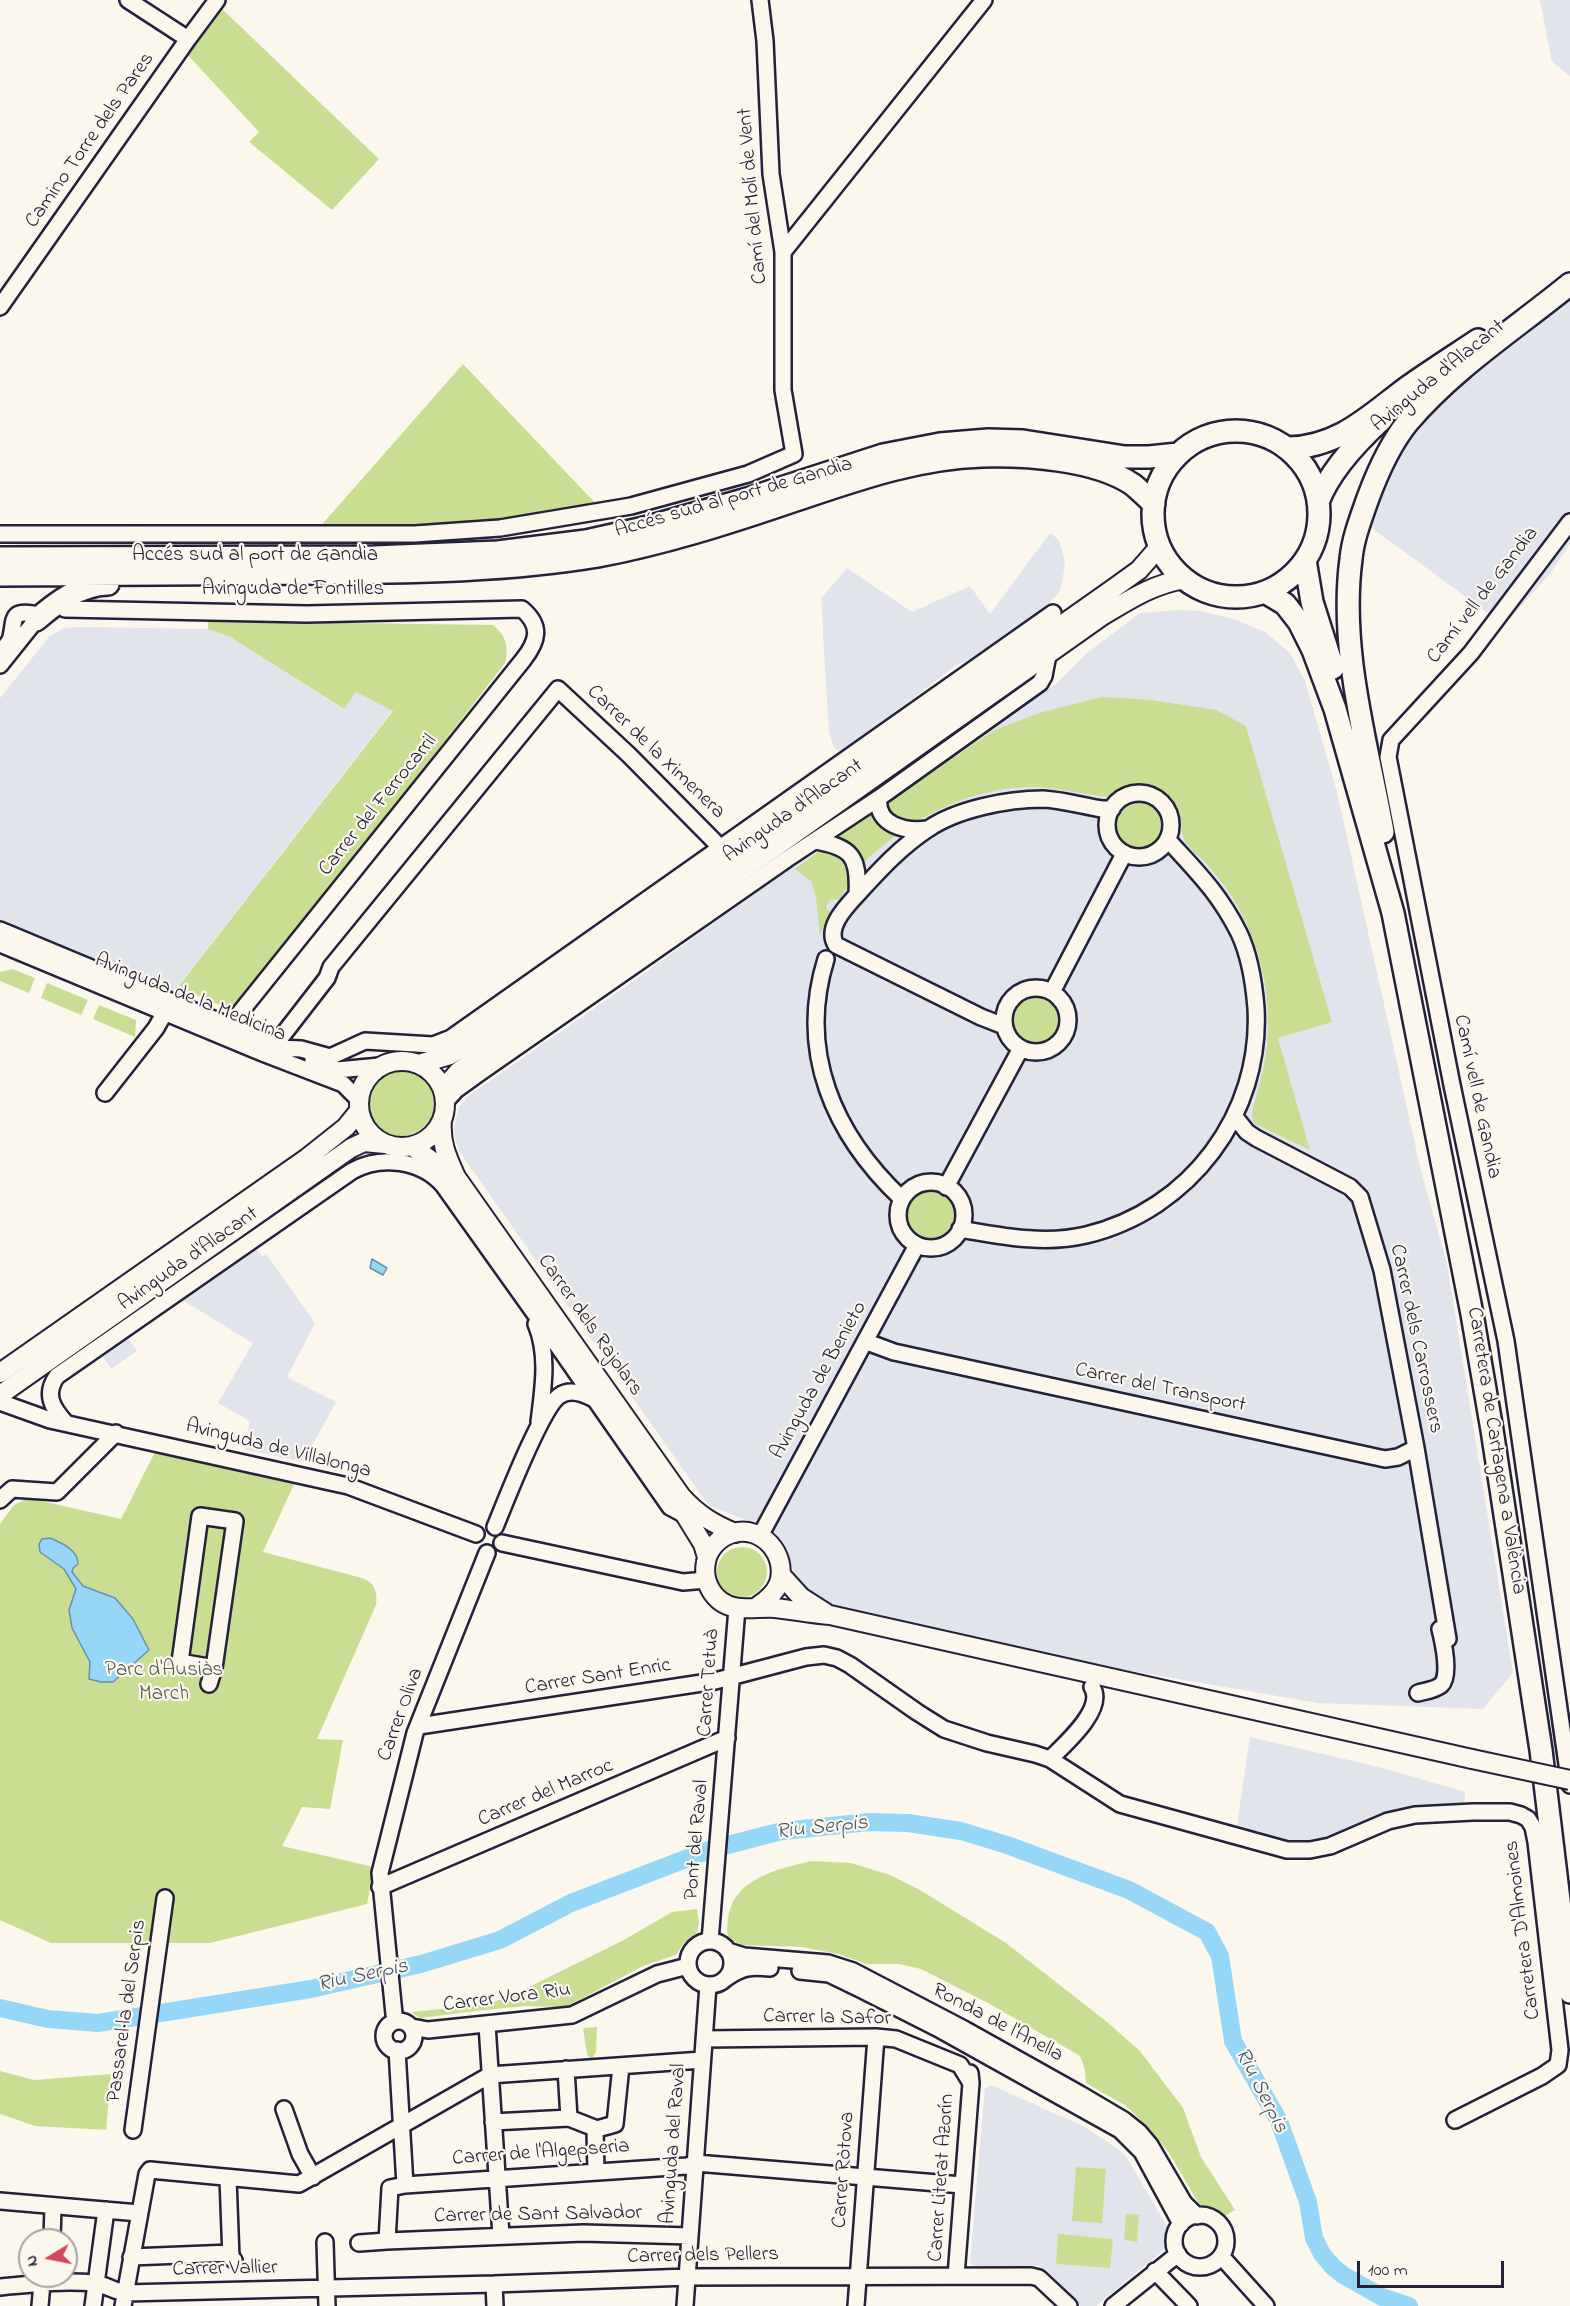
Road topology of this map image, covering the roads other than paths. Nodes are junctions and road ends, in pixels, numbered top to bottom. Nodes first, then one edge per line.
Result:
1 (128, 0) edge
2 (217, 0) edge
3 (760, 0) edge
4 (984, 0) edge
5 (188, 39) junction
6 (783, 252) junction
7 (1570, 275) edge
8 (1570, 284) edge
9 (1548, 290) junction
10 (0, 307) edge
11 (1288, 448) junction
12 (1178, 454) junction
13 (1318, 502) junction
14 (1154, 504) junction
15 (1570, 522) edge
16 (0, 534) edge
17 (1160, 546) junction
18 (0, 558) edge
19 (1305, 560) junction
20 (0, 574) edge
21 (292, 574) junction
22 (1185, 579) junction
23 (1265, 592) junction
24 (65, 609) dead end
25 (522, 609) joint
26 (1053, 613) dead end
27 (36, 620) junction
28 (0, 653) edge
29 (1048, 655) junction
30 (0, 665) edge
31 (879, 798) junction
32 (1112, 808) junction
33 (927, 829) junction
34 (1168, 840) junction
35 (815, 841) junction
36 (721, 848) junction
37 (1125, 854) junction
38 (1385, 884) junction
39 (857, 894) junction
40 (1393, 913) junction
41 (0, 930) edge
42 (0, 944) edge
43 (826, 959) dead end
44 (1052, 992) junction
45 (165, 1012) junction
46 (230, 1025) junction
47 (1004, 1026) junction
48 (433, 1045) joint
49 (278, 1047) junction
50 (1021, 1048) junction
51 (419, 1064) junction
52 (380, 1066) junction
53 (105, 1093) dead end
54 (445, 1098) junction
55 (359, 1106) junction
56 (1235, 1117) junction
57 (442, 1120) junction
58 (385, 1144) junction
59 (412, 1146) junction
60 (322, 1167) junction
61 (946, 1187) junction
62 (316, 1196) junction
63 (902, 1199) junction
64 (960, 1229) junction
65 (917, 1245) junction
66 (526, 1302) junction
67 (867, 1342) junction
68 (82, 1358) junction
69 (36, 1369) junction
70 (0, 1373) edge
71 (0, 1395) edge
72 (594, 1399) junction
73 (0, 1402) edge
74 (66, 1423) junction
75 (538, 1428) junction
76 (116, 1433) junction
77 (1416, 1448) junction
78 (1385, 1459) junction
79 (0, 1500) edge
80 (688, 1516) junction
81 (495, 1527) junction
82 (735, 1533) junction
83 (476, 1534) junction
84 (760, 1536) junction
85 (502, 1543) junction
86 (487, 1553) junction
87 (707, 1557) junction
88 (781, 1575) junction
89 (706, 1580) junction
90 (758, 1606) junction
91 (737, 1608) junction
92 (830, 1615) junction
93 (1448, 1639) dead end
94 (850, 1665) joint
95 (214, 1668) junction
96 (730, 1677) junction
97 (209, 1684) dead end
98 (1092, 1687) dead end
99 (1418, 1693) dead end
100 (419, 1726) junction
101 (727, 1738) junction
102 (1568, 1744) edge
103 (1050, 1759) junction
104 (725, 1761) joint
105 (1570, 1782) edge
106 (380, 1892) junction
107 (165, 1898) dead end
108 (710, 1941) junction
109 (728, 1951) junction
110 (688, 1966) junction
111 (725, 1979) junction
112 (708, 1985) junction
113 (1570, 1992) edge
114 (395, 2017) junction
115 (487, 2025) junction
116 (413, 2034) junction
117 (876, 2037) junction
118 (704, 2039) junction
119 (967, 2045) junction
120 (397, 2050) junction
121 (992, 2059) junction
122 (702, 2060) junction
123 (621, 2066) junction
124 (566, 2070) junction
125 (490, 2075) junction
126 (971, 2083) junction
127 (284, 2109) dead end
128 (569, 2118) junction
129 (1455, 2120) dead end
130 (493, 2122) junction
131 (402, 2126) junction
132 (597, 2128) junction
133 (133, 2130) dead end
134 (696, 2163) junction
135 (596, 2172) junction
136 (313, 2176) junction
137 (866, 2177) junction
138 (228, 2178) junction
139 (497, 2178) junction
140 (962, 2185) junction
141 (397, 2186) junction
142 (0, 2201) edge
143 (53, 2205) junction
144 (106, 2210) junction
145 (139, 2213) junction
146 (1197, 2216) junction
147 (1181, 2223) junction
148 (52, 2228) edge
149 (501, 2235) junction
150 (690, 2236) junction
151 (387, 2241) junction
152 (325, 2242) dead end
153 (359, 2243) dead end
154 (1178, 2254) junction
155 (131, 2257) junction
156 (1215, 2261) junction
157 (1155, 2271) junction
158 (956, 2276) junction
159 (688, 2277) junction
160 (858, 2277) junction
161 (78, 2282) edge
162 (97, 2283) junction
163 (18, 2284) edge
164 (494, 2284) junction
165 (0, 2287) edge
166 (46, 2288) edge
167 (326, 2288) junction
168 (124, 2300) edge
169 (1122, 2303) edge
170 (40, 2306) edge
171 (93, 2306) edge
172 (327, 2306) edge
173 (495, 2306) edge
174 (685, 2306) edge
175 (856, 2306) edge
176 (1069, 2306) edge
177 (1189, 2306) edge
178 (1252, 2306) edge
179 (1266, 2306) edge

1 - 5 street
2 - 5 street, Camino Torre dels Pares
3 - 6 street, Camí del Molí de Vent
4 - 6 street
5 - 10 street, Camino Torre dels Pares
6 - 16 street, Camí del Molí de Vent
7 - 9 highway, Avinguda d'Alacant
8 - 40 highway
9 - 11 highway, Avinguda d'Alacant
9 - 13 highway, Avinguda d'Alacant
11 - 12 highway, Accés sud al port de Gandia
11 - 13 highway, Accés sud al port de Gandia
12 - 14 highway, Accés sud al port de Gandia
12 - 18 highway, Accés sud al port de Gandia
13 - 19 highway, Accés sud al port de Gandia
14 - 17 highway, Accés sud al port de Gandia
14 - 21 highway, Accés sud al port de Gandia
15 - 102 street, Camí vell de Gandia
17 - 22 highway, Accés sud al port de Gandia
17 - 51 main road, Avinguda d'Alacant
19 - 23 highway, Accés sud al port de Gandia
19 - 38 highway
20 - 21 highway, Accés sud al port de Gandia
21 - 27 highway
22 - 23 highway, Accés sud al port de Gandia
22 - 29 main road, Avinguda d'Alacant
23 - 38 highway
24 - 25 street, Avinguda de Fontilles
25 - 46 street, Carrer del Ferrocarril
26 - 36 street, Avinguda d'Alacant
27 - 28 street
27 - 30 street
29 - 31 street, Avinguda d'Alacant
29 - 54 main road, Avinguda d'Alacant
31 - 33 street, Avinguda d'Alacant
31 - 35 street, Avinguda d'Alacant
32 - 33 street
32 - 34 street
32 - 37 street
33 - 39 street
34 - 37 street
34 - 56 street
35 - 39 street, Avinguda d'Alacant
35 - 54 street, Avinguda d'Alacant
36 - 48 street, Avinguda d'Alacant
36 - 49 street, Carrer de la Ximenera
37 - 44 street
38 - 40 highway
39 - 47 street
40 - 113 highway, Carretera de Cartagena a València
41 - 46 street, Avinguda de la Medicina
42 - 45 street, Avinguda de la Medicina
43 - 63 street
44 - 47 street
44 - 50 street
45 - 53 street
45 - 55 street, Avinguda de la Medicina
46 - 49 street, Avinguda de la Medicina
47 - 50 street
48 - 49 street, Avinguda de la Medicina
49 - 52 street, Avinguda de la Medicina
50 - 61 street
51 - 52 main road
51 - 54 main road
52 - 55 main road
54 - 57 main road
55 - 58 main road
55 - 70 main road, Avinguda d'Alacant
56 - 64 street
56 - 77 street, Carrer dels Carrossers
57 - 59 main road
57 - 82 main road, Carrer dels Rajolars
58 - 59 main road
58 - 60 main road, Avinguda d'Alacant
59 - 80 main road, Carrer dels Rajolars
60 - 62 street
60 - 69 main road, Avinguda d'Alacant
61 - 63 street
61 - 64 street
62 - 66 street
62 - 68 street
63 - 65 street
64 - 65 street
65 - 67 street, Avinguda de Benieto
66 - 72 street
66 - 75 street
67 - 78 street, Carrer del Transport
67 - 84 street, Avinguda de Benieto
68 - 69 street
68 - 74 street
69 - 71 main road, Avinguda d'Alacant
72 - 75 street
72 - 80 street
73 - 74 street, Avinguda de Villalonga
74 - 76 street, Avinguda de Villalonga
75 - 81 street
76 - 79 street
76 - 83 street, Avinguda de Villalonga
77 - 78 street
77 - 93 street, Carrer dels Carrossers
78 - 99 street
80 - 87 main road, Carrer dels Rajolars
81 - 83 street
81 - 85 street
82 - 84 main road
82 - 87 main road
83 - 86 street
84 - 88 main road
85 - 86 street
85 - 89 street
86 - 100 street, Carrer Oliva
87 - 89 main road
88 - 90 main road
88 - 92 main road
89 - 91 main road
90 - 91 main road
90 - 92 main road
91 - 96 street, Carrer Tetuà
92 - 105 main road, bridge
94 - 96 street, Carrer Sant Enric
94 - 103 street, Carretera D'Almoines
95 - 95 street
95 - 97 street
96 - 100 street, Carrer Sant Enric
96 - 101 street, Carrer Tetuà
98 - 103 street
100 - 106 street, Carrer Oliva
101 - 104 street, Carrer Tetuà
101 - 106 street, Carrer del Marroc
102 - 105 street, Camí vell de Gandia
103 - 129 street, Carretera D'Almoines
104 - 108 street, Pont del Raval
106 - 114 street, Carrer Oliva
107 - 133 street, Passarel·la del Serpis
108 - 109 street
108 - 110 street
109 - 111 street
109 - 146 street, Ronda de l'Anella
110 - 112 street
110 - 115 street, Carrer Vora Riu
111 - 112 street
111 - 119 street, Ronda de l'Anella
112 - 118 street, Avinguda del Raval
114 - 116 street
114 - 120 street
115 - 116 street, Carrer Vora Riu
115 - 125 street
116 - 120 street
117 - 118 street, Carrer la Safor
117 - 126 street, Carrer la Safor
117 - 137 street, Carrer Ròtova
118 - 122 street, Avinguda del Raval
119 - 121 street, Ronda de l'Anella
119 - 126 street, Carrer Literat Azorín
120 - 131 street
121 - 126 street, Carrer Literat Azorín
121 - 147 street, Ronda de l'Anella
122 - 123 street
122 - 134 street, Avinguda del Raval
123 - 124 street
123 - 132 street
124 - 125 street
124 - 128 street
125 - 130 street
125 - 131 street
126 - 140 street, Carrer Literat Azorín
127 - 136 street
128 - 130 street
128 - 132 street
130 - 139 street
131 - 136 street
131 - 141 street
132 - 135 street
134 - 135 street, Carrer de l'Algepseria
134 - 137 street, Carrer de l'Algepseria
134 - 150 street, Avinguda del Raval
135 - 139 street, Carrer de l'Algepseria
136 - 138 street
137 - 140 street, Carrer de l'Algepseria
137 - 160 street, Carrer Ròtova
138 - 145 street
138 - 155 street
139 - 141 street, Carrer de l'Algepseria
139 - 149 street
140 - 158 street, Carrer Literat Azorín
141 - 151 street
142 - 143 street
143 - 144 street
143 - 148 street
144 - 145 street
144 - 162 street
145 - 155 street
146 - 147 street
146 - 156 street
147 - 154 street
149 - 150 street, Carrer de Sant Salvador
149 - 151 street, Carrer de Sant Salvador
150 - 159 street, Avinguda del Raval
151 - 153 street, Carrer de Sant Salvador
152 - 167 street
154 - 156 street
154 - 157 street
155 - 168 street
156 - 178 street
156 - 179 street
157 - 169 street
157 - 177 street
158 - 160 street, Carrer dels Pellers
158 - 176 street, Carrer dels Pellers
159 - 160 street, Carrer dels Pellers
159 - 164 street, Carrer dels Pellers
159 - 174 street, Avinguda del Raval
160 - 175 street, Carrer Ròtova
161 - 162 street
162 - 168 street
162 - 171 street
163 - 165 street
164 - 167 street, Carrer dels Pellers
164 - 173 street
166 - 170 street
167 - 168 street, Carrer Vallier
167 - 172 street

